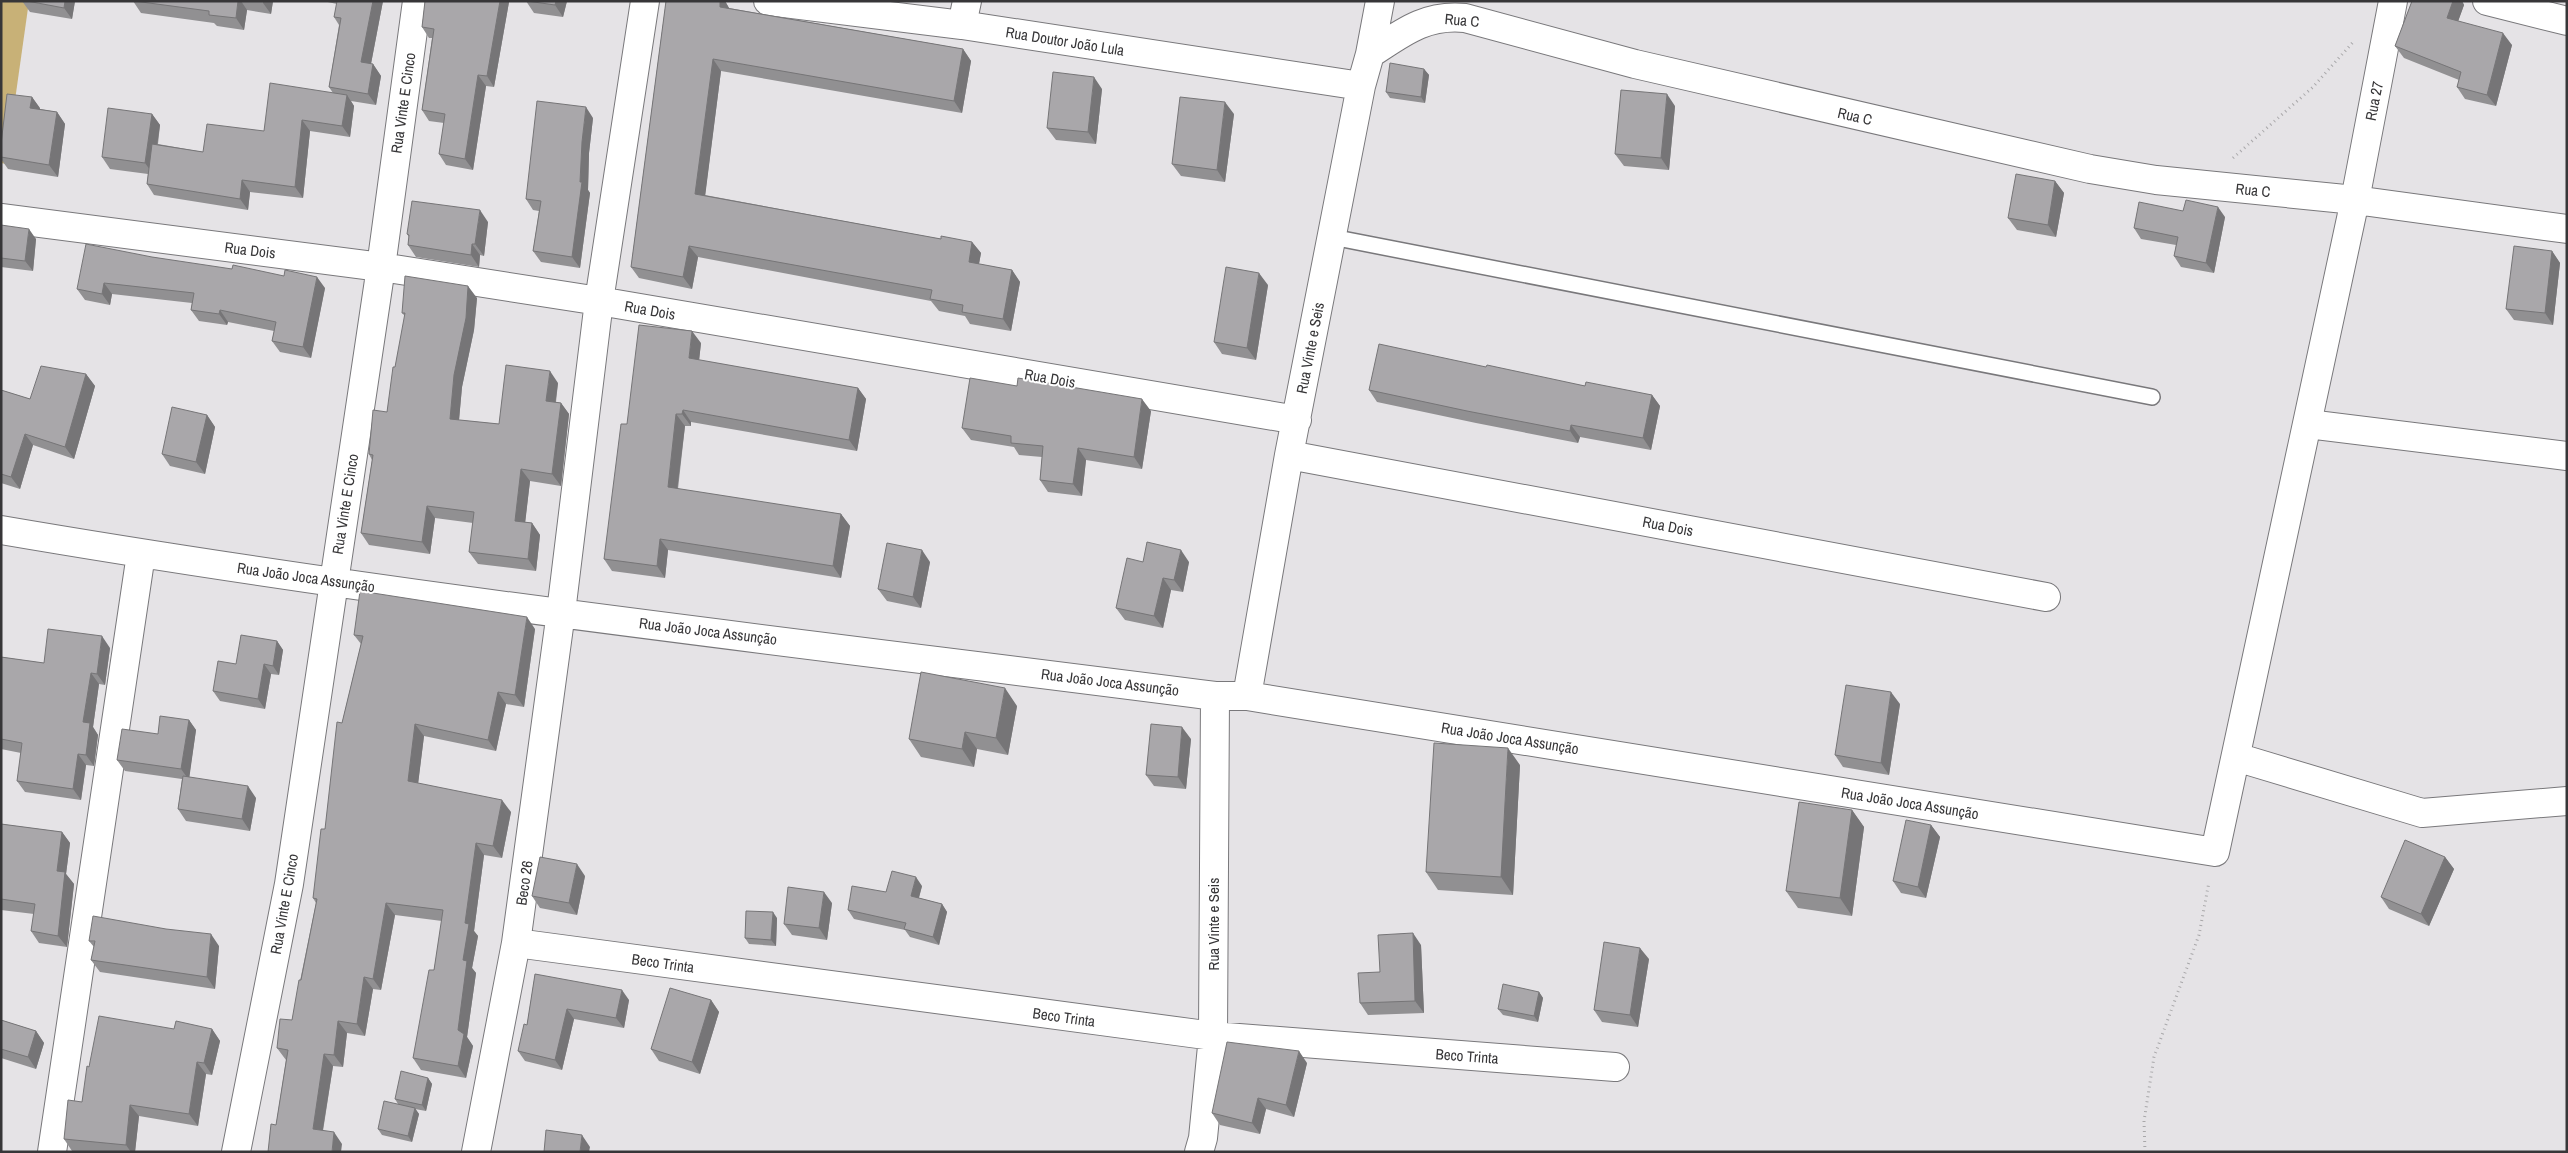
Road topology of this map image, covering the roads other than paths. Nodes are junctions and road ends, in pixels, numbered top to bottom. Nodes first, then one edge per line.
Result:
1 (417, 1) edge
2 (645, 1) edge
3 (1380, 1) edge
4 (2393, 1) edge
5 (2487, 1) edge
6 (773, 2) edge
7 (964, 13) edge
8 (2567, 21) edge
9 (1370, 54) junction
10 (1360, 86) junction
11 (2355, 200) junction
12 (1, 218) edge
13 (2567, 229) edge
14 (1332, 237) junction
15 (381, 267) junction
16 (599, 301) junction
17 (2152, 397) dead end
18 (1296, 420) junction
19 (2308, 424) junction
20 (1289, 455) junction
21 (2567, 456) edge
22 (1, 530) edge
23 (141, 554) junction
24 (333, 581) junction
25 (2046, 597) dead end
26 (561, 612) junction
27 (1215, 696) junction
28 (1247, 696) junction
29 (2236, 757) junction
30 (2567, 801) edge
31 (2215, 852) joint
32 (516, 943) junction
33 (1212, 1036) junction
34 (1615, 1067) dead end
35 (52, 1152) edge
36 (236, 1152) edge
37 (476, 1152) edge
38 (1199, 1152) edge

1 - 15 street, Rua Vinte E Cinco
2 - 16 street, Beco 26
3 - 9 street, Rua Vinte e Seis
4 - 11 street, Rua 27
5 - 8 street
6 - 7 street, Rua Doutor João Lula
7 - 10 street, Rua Doutor João Lula
9 - 10 street, Rua Vinte e Seis
9 - 11 street, Rua C
10 - 14 street, Rua Vinte e Seis
11 - 13 street, Rua C
11 - 19 street, Rua 27
12 - 15 street, Rua Dois
14 - 17 lane
14 - 18 street, Rua Vinte e Seis
15 - 16 street, Rua Dois
15 - 24 street, Rua Vinte E Cinco
16 - 18 street, Rua Dois
16 - 26 street, Beco 26
18 - 20 street, Rua Vinte e Seis
19 - 21 street
19 - 29 street, Rua 27
20 - 25 street, Rua Dois
20 - 28 street, Rua Vinte e Seis
22 - 23 street, Rua João Joca Assunção
23 - 24 street, Rua João Joca Assunção
23 - 35 street
24 - 26 street, Rua João Joca Assunção
24 - 36 street, Rua Vinte E Cinco
26 - 27 street, Rua João Joca Assunção
26 - 32 street, Beco 26
27 - 28 street, Rua João Joca Assunção
27 - 33 street, Rua Vinte e Seis
28 - 31 street, Rua João Joca Assunção
29 - 30 street
29 - 31 street, Rua 27
32 - 33 street, Beco Trinta
32 - 37 street, Beco 26
33 - 34 street, Beco Trinta
33 - 38 street, Rua Vinte e Seis

